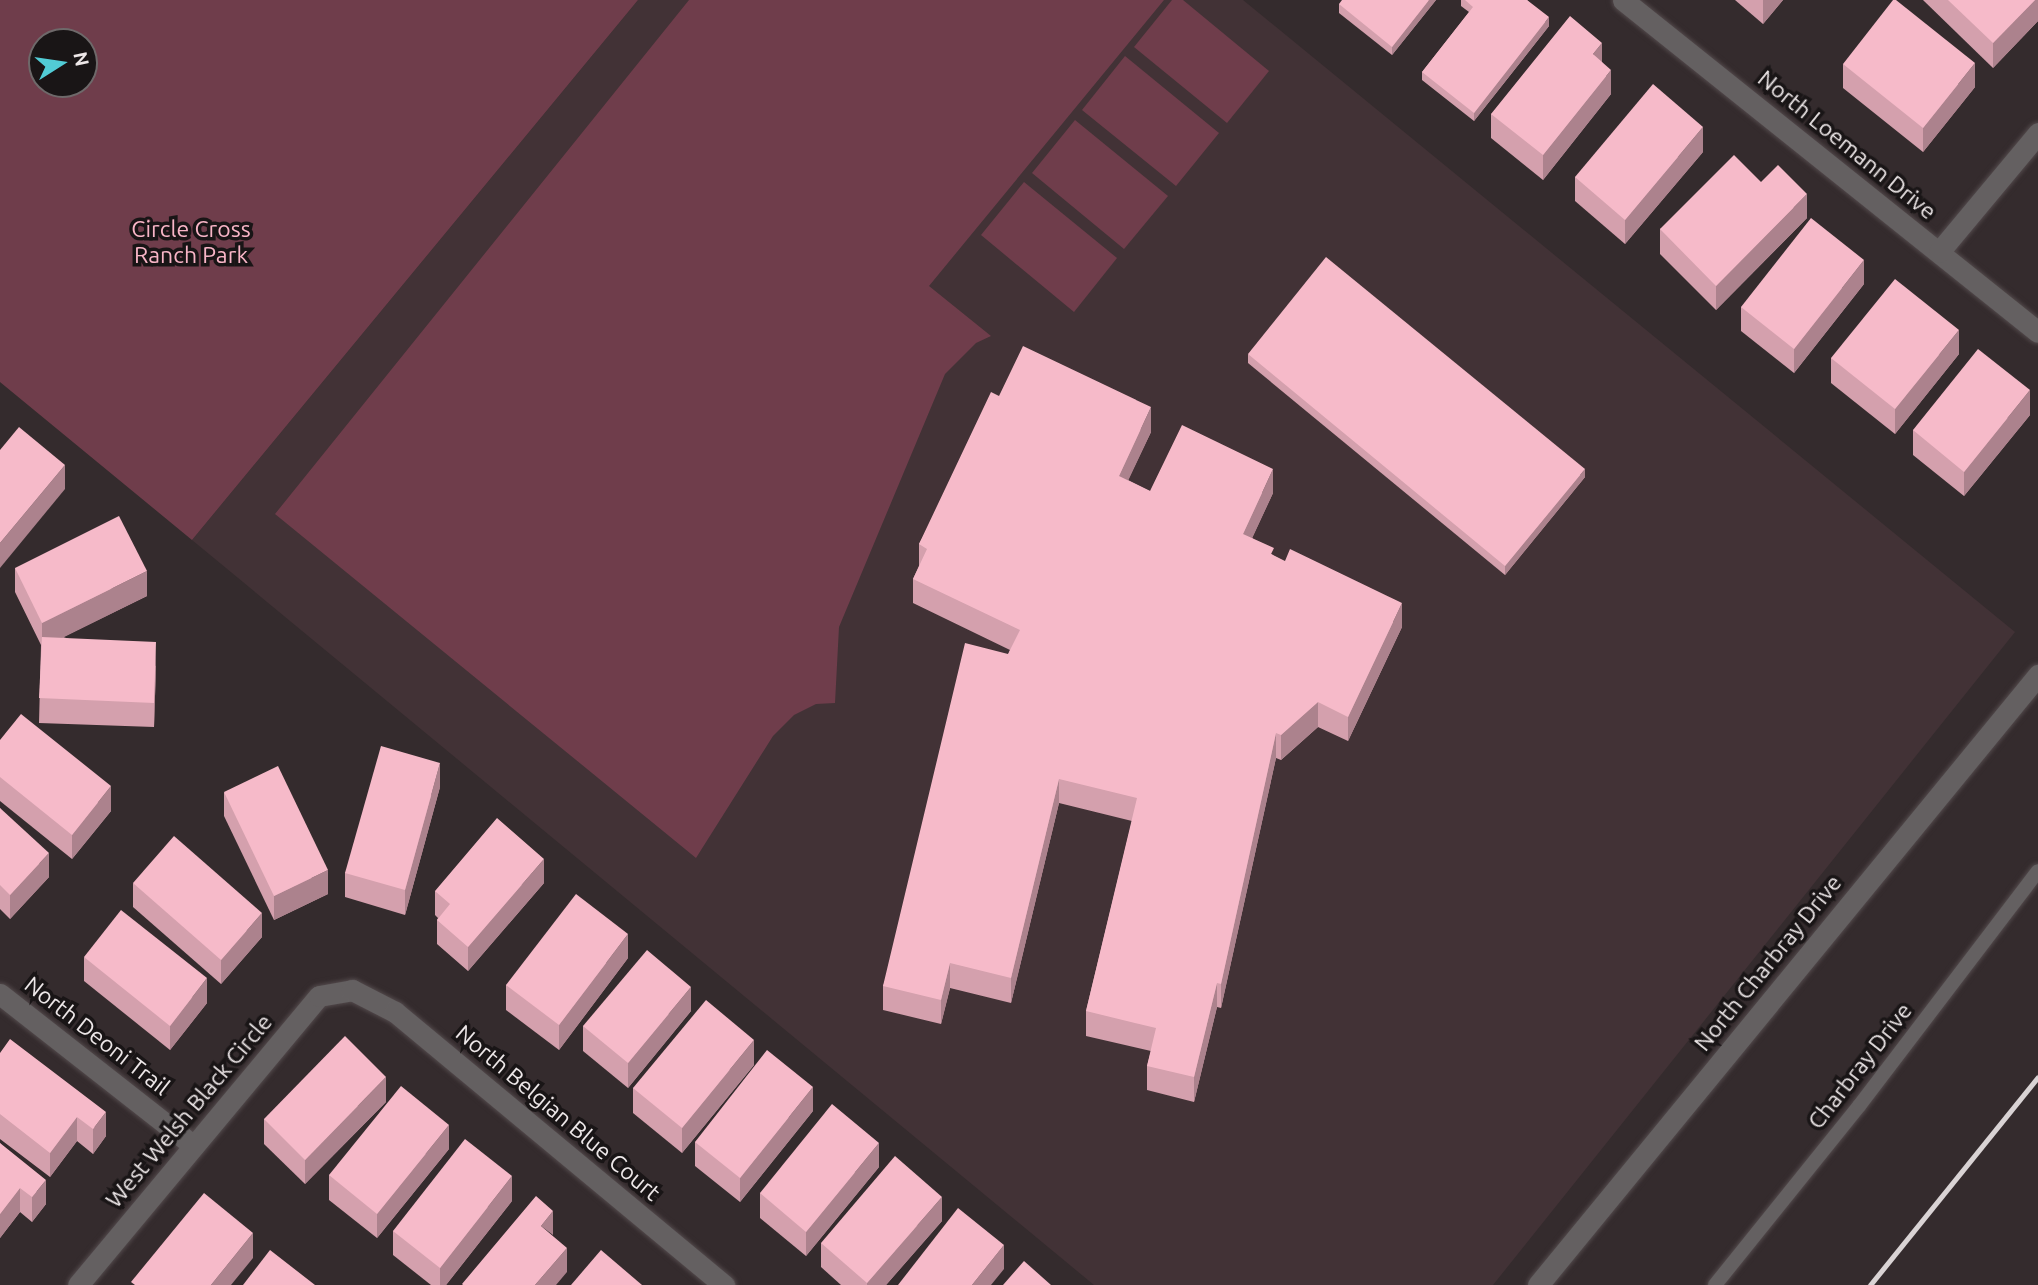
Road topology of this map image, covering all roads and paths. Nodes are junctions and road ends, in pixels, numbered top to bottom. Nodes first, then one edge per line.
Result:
1 (1623, 0) edge
2 (2038, 133) edge
3 (1939, 252) junction
4 (2038, 332) edge
5 (2038, 675) edge
6 (2038, 871) edge
7 (352, 990) joint
8 (0, 994) edge
9 (194, 1146) junction
10 (78, 1285) edge
11 (724, 1285) edge
12 (1538, 1285) edge
13 (1715, 1285) edge

1 - 3 street, North Loemann Drive
2 - 3 street
3 - 4 street, North Loemann Drive
5 - 12 street, North Charbray Drive
6 - 13 lane, Charbray Drive
7 - 9 street, West Welsh Black Circle
7 - 11 street, North Belgian Blue Court
8 - 9 street, North Deoni Trail
9 - 10 street, West Welsh Black Circle

